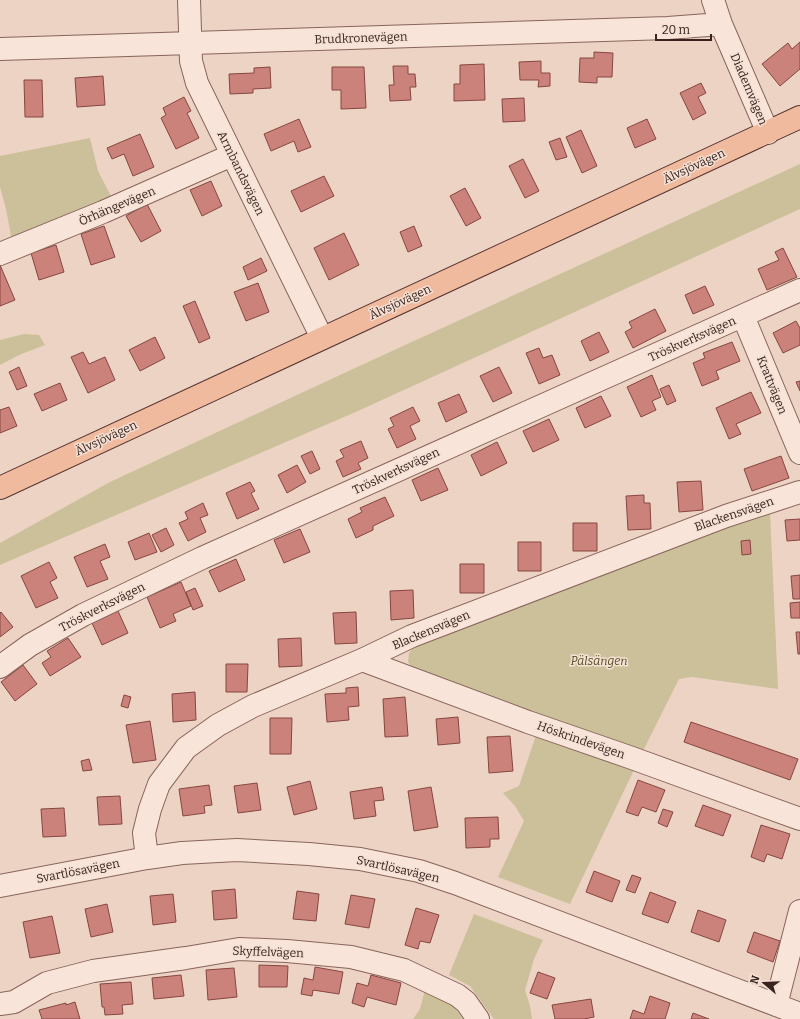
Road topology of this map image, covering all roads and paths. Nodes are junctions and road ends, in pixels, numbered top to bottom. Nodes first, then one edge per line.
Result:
1 (189, 0) edge
2 (713, 0) edge
3 (721, 24) junction
4 (190, 43) junction
5 (0, 49) edge
6 (800, 117) edge
7 (768, 133) junction
8 (232, 155) junction
9 (0, 254) edge
10 (800, 290) edge
11 (743, 316) junction
12 (322, 338) junction
13 (800, 453) edge
14 (0, 488) edge
15 (800, 492) edge
16 (362, 660) junction
17 (0, 667) edge
18 (800, 819) edge
19 (147, 858) junction
20 (0, 886) edge
21 (800, 911) edge
22 (776, 1005) junction
23 (11, 1008) edge
24 (800, 1014) edge
25 (478, 1019) edge

1 - 4 street, Armbandsvägen
2 - 3 street, Diademvägen
3 - 4 street, Brudkronevägen
3 - 7 street, Diademvägen
4 - 5 street, Brudkronevägen
4 - 8 street, Armbandsvägen
6 - 7 main road, Älvsjövägen
7 - 12 main road, Älvsjövägen
8 - 9 street, Örhängevägen
8 - 12 street, Armbandsvägen
10 - 11 street, Tröskverksvägen
11 - 13 street, Krattvägen
11 - 17 street, Tröskverksvägen
12 - 14 main road, Älvsjövägen
15 - 16 street, Blackensvägen
16 - 18 street, Höskrindevägen
16 - 19 street, Blackensvägen
19 - 20 street, Svartlösavägen
19 - 22 street, Svartlösavägen
21 - 22 street
22 - 24 street, Svartlösavägen
23 - 25 street, Skyffelvägen

